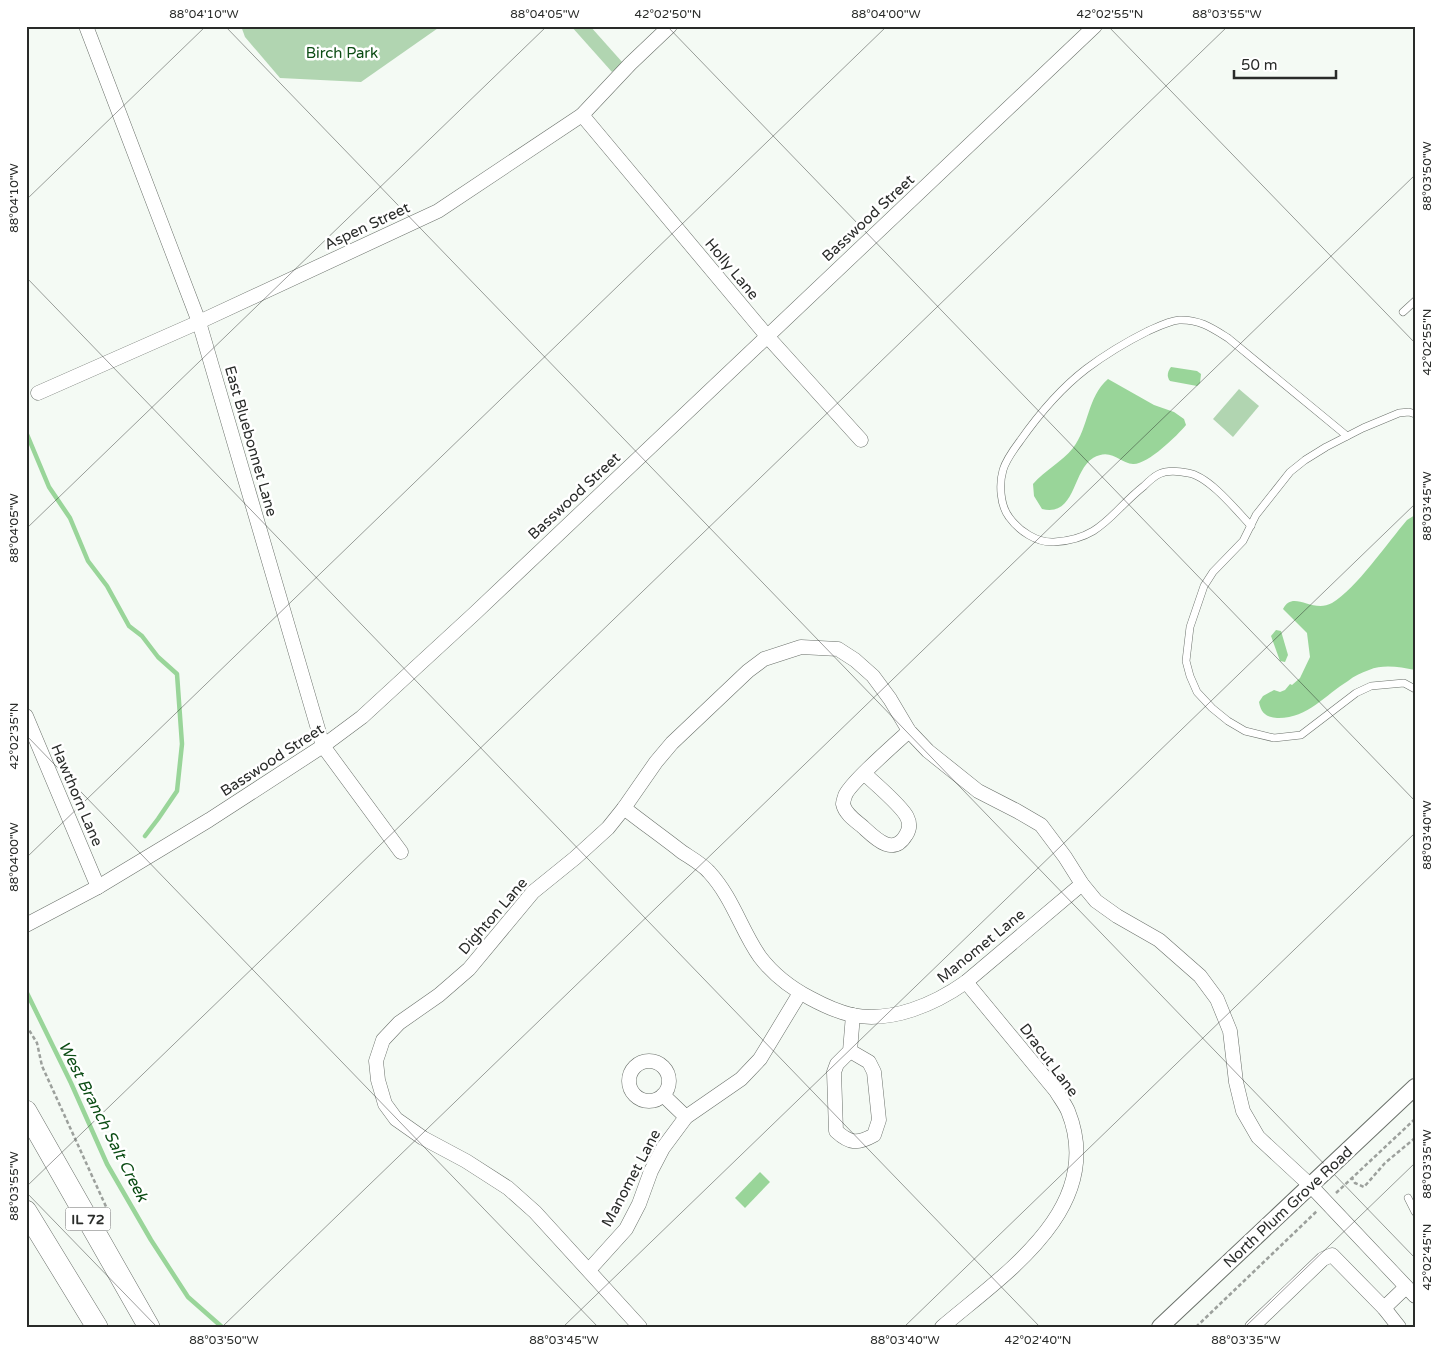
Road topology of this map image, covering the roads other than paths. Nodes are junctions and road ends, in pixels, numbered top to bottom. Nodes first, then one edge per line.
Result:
1 (86, 26) edge
2 (670, 26) edge
3 (1095, 26) edge
4 (582, 115) junction
5 (1415, 301) edge
6 (1403, 312) dead end
7 (199, 322) junction
8 (767, 336) junction
9 (38, 393) dead end
10 (1415, 414) edge
11 (1347, 436) junction
12 (862, 440) dead end
13 (1251, 526) junction
14 (1415, 689) edge
15 (26, 716) edge
16 (909, 731) junction
17 (323, 746) junction
18 (864, 773) junction
19 (624, 808) junction
20 (402, 852) dead end
21 (1082, 884) junction
22 (98, 887) junction
23 (26, 925) edge
24 (966, 982) junction
25 (800, 993) junction
26 (853, 1015) junction
27 (850, 1051) junction
28 (1415, 1087) edge
29 (663, 1095) dead end
30 (26, 1110) edge
31 (686, 1117) junction
32 (1310, 1186) junction
33 (1408, 1198) dead end
34 (26, 1211) edge
35 (1415, 1212) edge
36 (589, 1270) junction
37 (1409, 1286) edge
38 (1384, 1308) junction
39 (97, 1327) edge
40 (149, 1327) edge
41 (640, 1327) edge
42 (942, 1327) edge
43 (1160, 1327) edge
44 (1252, 1327) edge
45 (1399, 1327) edge

1 - 7 street, East Bluebonnet Lane
2 - 4 street, Aspen Street
3 - 8 street, Basswood Street
4 - 7 street, Aspen Street
4 - 8 street, Holly Lane
5 - 6 lane
7 - 9 street, Aspen Street
7 - 17 street, East Bluebonnet Lane
8 - 12 street, Holly Lane
8 - 17 street, Basswood Street
10 - 11 lane
11 - 13 lane
11 - 13 lane
13 - 14 lane
15 - 22 street, Hawthorn Lane
16 - 18 street
16 - 19 street, Dighton Lane
16 - 21 street, Dighton Lane
17 - 20 street, East Bluebonnet Lane
17 - 22 street, Basswood Street
18 - 18 street
19 - 25 street
19 - 36 street, Dighton Lane
21 - 24 street, Manomet Lane
21 - 32 street, Dighton Lane
22 - 23 street, Basswood Street
24 - 26 street, Manomet Lane
24 - 42 street, Dracut Lane
25 - 26 street, Manomet Lane
25 - 31 street, Manomet Lane
26 - 27 street
27 - 27 street
28 - 32 street, North Plum Grove Road
29 - 31 street
30 - 40 main road, IL 72
31 - 36 street, Manomet Lane
32 - 37 street, Dighton Lane
32 - 43 street, North Plum Grove Road
33 - 35 lane
34 - 39 main road
36 - 41 street, Dighton Lane
37 - 38 street
38 - 44 street
38 - 45 street

